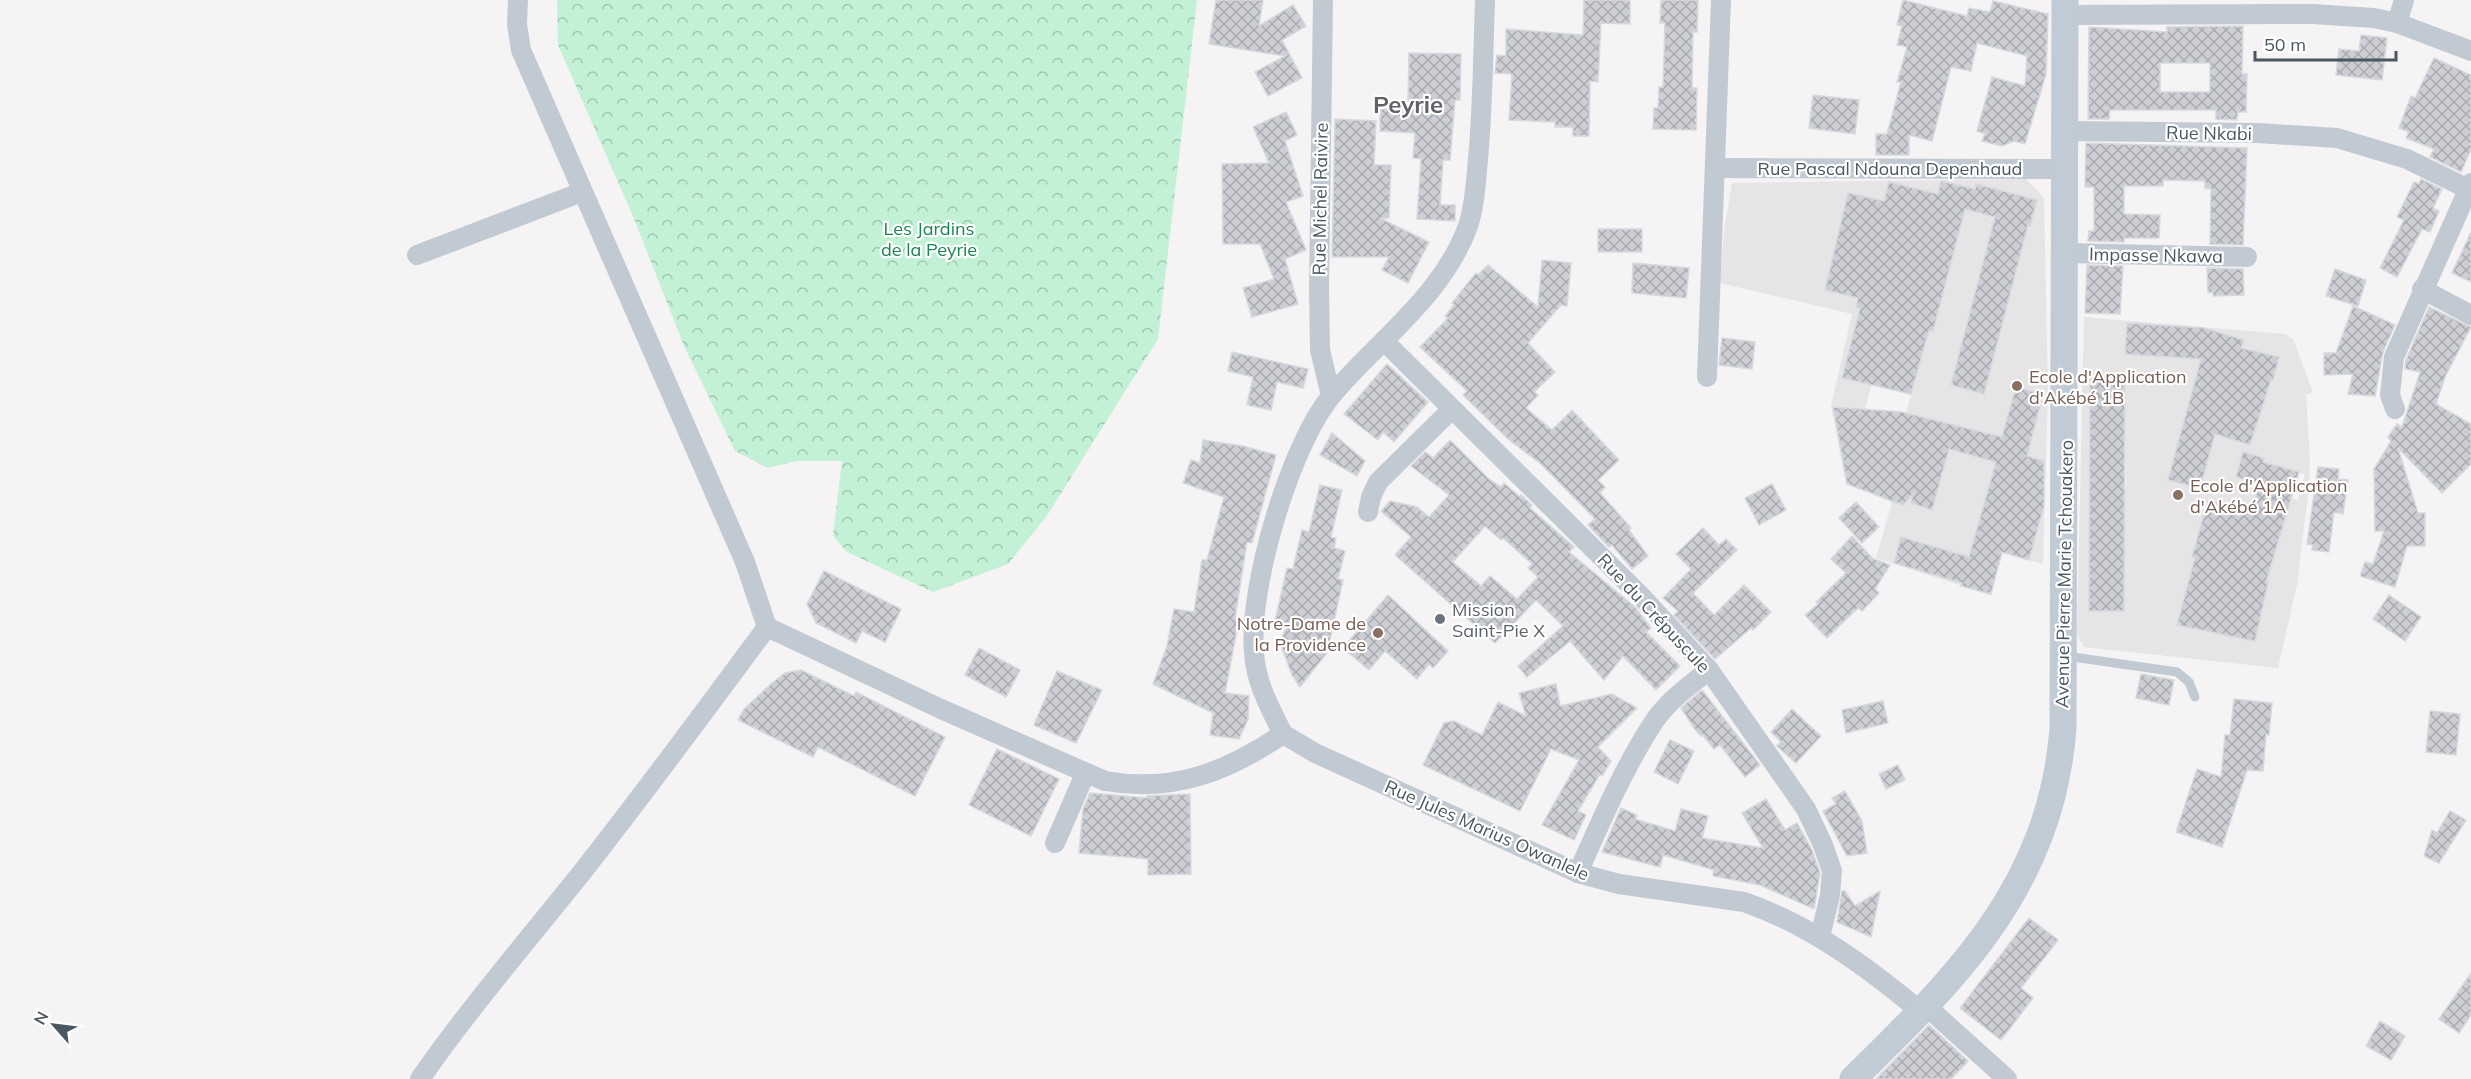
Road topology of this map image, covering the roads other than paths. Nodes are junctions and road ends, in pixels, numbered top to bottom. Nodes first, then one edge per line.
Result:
1 (518, 0) edge
2 (1323, 0) edge
3 (1485, 0) edge
4 (1721, 0) edge
5 (2404, 0) edge
6 (2196, 6) edge
7 (2314, 7) edge
8 (2065, 8) edge
9 (2397, 23) junction
10 (2471, 51) edge
11 (2064, 131) junction
12 (1716, 168) junction
13 (2065, 169) junction
14 (2469, 186) edge
15 (582, 192) junction
16 (2066, 253) junction
17 (417, 255) dead end
18 (2247, 257) dead end
19 (2422, 290) junction
20 (2471, 315) edge
21 (1384, 341) junction
22 (1707, 377) dead end
23 (1331, 396) junction
24 (2395, 409) dead end
25 (1451, 410) junction
26 (1368, 512) dead end
27 (767, 627) junction
28 (2064, 656) junction
29 (1709, 670) junction
30 (2195, 697) dead end
31 (1282, 734) junction
32 (1085, 774) junction
33 (1054, 843) dead end
34 (1578, 873) junction
35 (1820, 937) junction
36 (1923, 1008) junction
37 (420, 1079) edge
38 (1853, 1079) edge
39 (2007, 1079) edge

1 - 15 street
2 - 23 street, Rue Michel Raivire
3 - 21 street
4 - 12 street
5 - 9 street
6 - 7 street
6 - 8 street
7 - 9 street
8 - 11 main road, Avenue Pierre Marie Tchouakero
9 - 10 street
11 - 13 main road, Avenue Pierre Marie Tchouakero
11 - 14 street, Rue Nkabi
12 - 13 street, Rue Pascal Ndouna Depenhaud
12 - 22 street
13 - 16 main road, Avenue Pierre Marie Tchouakero
14 - 19 street
15 - 17 street
15 - 27 street
16 - 18 street, Impasse Nkawa
16 - 28 main road, Avenue Pierre Marie Tchouakero
19 - 20 street
19 - 24 street
21 - 23 street
21 - 25 street, Rue du Crépuscule
23 - 31 street
25 - 26 street
25 - 29 street, Rue du Crépuscule
27 - 32 street
27 - 37 street
28 - 30 lane
28 - 36 main road, Avenue Pierre Marie Tchouakero
29 - 34 street
29 - 35 street, Rue du Crépuscule
31 - 32 street
31 - 34 street, Rue Jules Marius Owanlele
32 - 33 street
34 - 35 street, Rue Jules Marius Owanlele
35 - 36 street, Rue Jules Marius Owanlele
36 - 38 main road, Avenue Pierre Marie Tchouakero
36 - 39 street, Rue Jules Marius Owanlele

